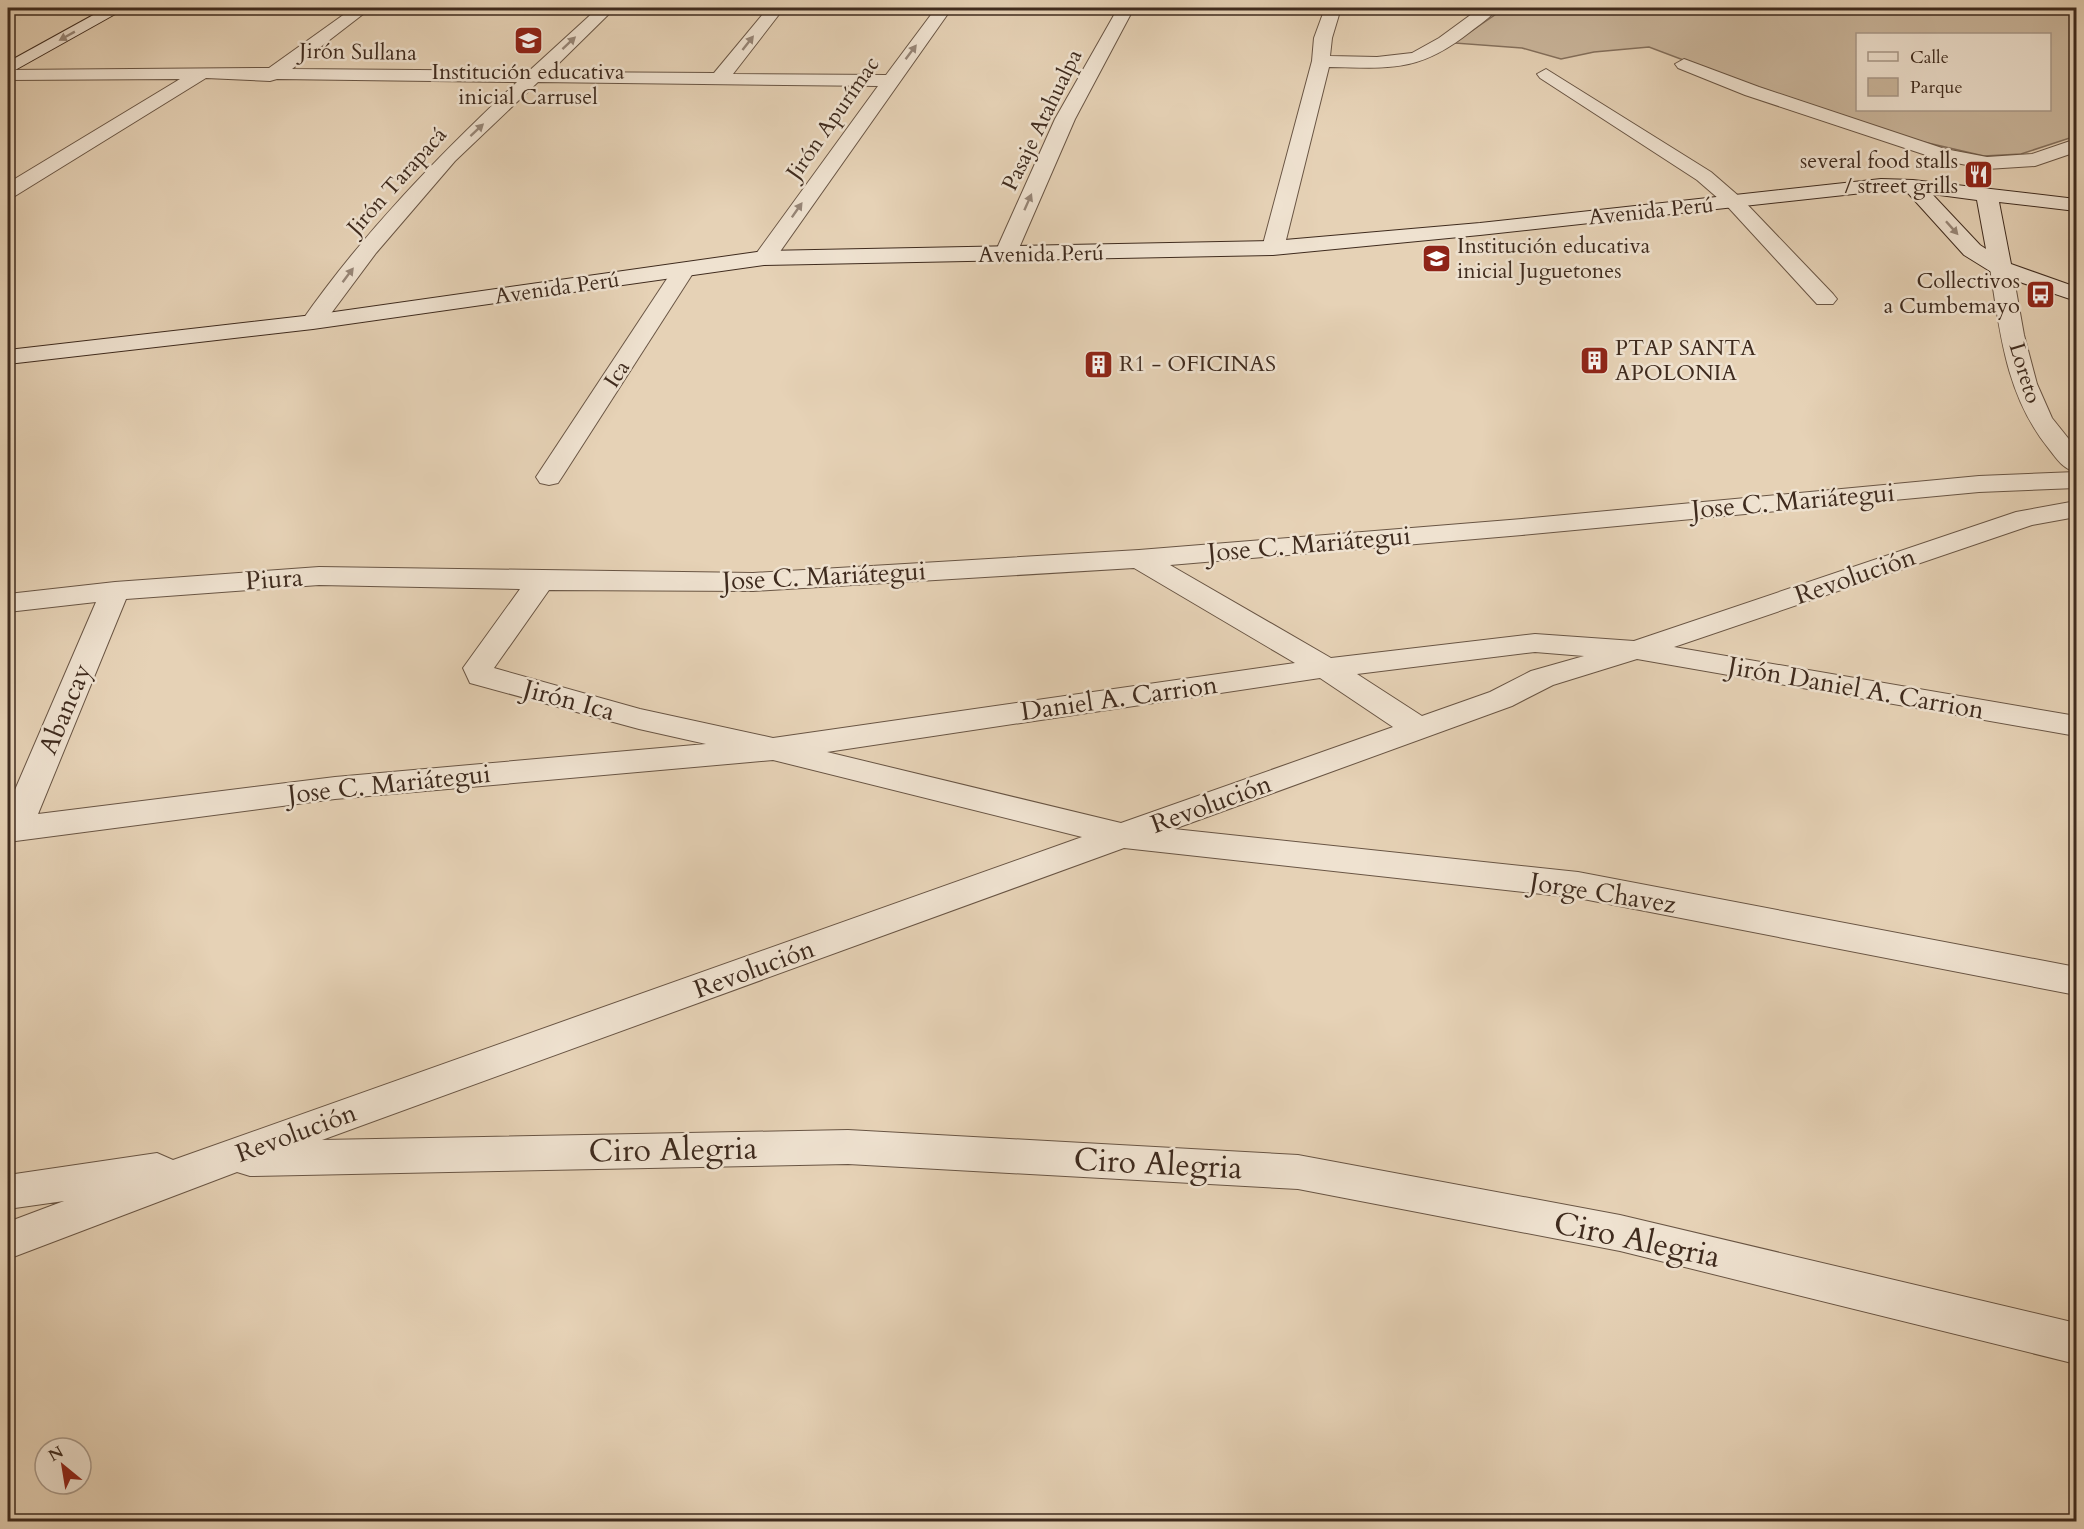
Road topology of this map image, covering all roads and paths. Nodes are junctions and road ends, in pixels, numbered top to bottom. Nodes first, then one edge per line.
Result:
1 (118, 8) edge
2 (363, 8) edge
3 (608, 8) edge
4 (776, 8) edge
5 (944, 8) edge
6 (1126, 8) edge
7 (1315, 8) edge
8 (1334, 8) edge
9 (1490, 8) edge
10 (1321, 61) junction
11 (1684, 64) dead end
12 (8, 69) edge
13 (202, 73) junction
14 (1546, 74) dead end
15 (8, 75) edge
16 (270, 76) junction
17 (531, 78) junction
18 (720, 78) junction
19 (889, 81) junction
20 (2076, 145) edge
21 (1941, 154) junction
22 (1912, 186) junction
23 (1954, 191) junction
24 (8, 192) edge
25 (1987, 195) junction
26 (1734, 202) junction
27 (2076, 205) edge
28 (1273, 248) junction
29 (1005, 255) junction
30 (764, 258) junction
31 (2001, 268) junction
32 (684, 270) junction
33 (2076, 294) edge
34 (1825, 299) dead end
35 (313, 322) junction
36 (8, 357) edge
37 (2076, 464) edge
38 (549, 477) dead end
39 (2076, 480) edge
40 (2076, 509) edge
41 (1138, 559) junction
42 (541, 581) junction
43 (115, 591) junction
44 (8, 603) edge
45 (1636, 650) junction
46 (1466, 653) joint
47 (1326, 668) junction
48 (2076, 726) edge
49 (1417, 728) junction
50 (773, 748) junction
51 (11, 829) edge
52 (1125, 836) junction
53 (2076, 981) edge
54 (221, 1160) junction
55 (8, 1192) edge
56 (8, 1241) edge
57 (2076, 1344) edge

1 -> 12 street
2 - 16 street
17 -> 3 street, Jirón Tarapacá
18 -> 4 street
19 -> 5 street, Jirón Apurímac
29 -> 6 street, Pasaje Atahualpa
7 - 8 street
8 - 10 street
9 - 10 street
10 - 28 street
11 - 21 street
13 - 15 street, Jirón Sullana
13 - 16 street, Jirón Sullana
13 - 24 street
14 - 26 street
16 - 17 street, Jirón Sullana
17 - 18 street, Jirón Sullana
35 -> 17 street, Jirón Tarapacá
18 - 19 street, Jirón Sullana
30 -> 19 street, Jirón Apurímac
20 - 21 street
21 - 23 street
22 - 23 street, Avenida Perú
22 - 26 street, Avenida Perú
22 -> 31 street
23 - 25 street, Avenida Perú
25 - 27 street, Avenida Perú
25 - 31 street, Loreto
26 - 28 street, Avenida Perú
26 - 34 street
28 - 29 street, Avenida Perú
29 - 30 street, Avenida Perú
30 - 32 street, Avenida Perú
31 - 33 street
31 - 37 street, Loreto
32 - 35 street, Avenida Perú
32 - 38 street, Ica
35 - 36 street, Avenida Perú
39 - 41 street, Jose C. Mariátegui
40 - 45 street, Revolución
41 - 42 street, Jose C. Mariátegui
41 - 47 street
42 - 43 street, Piura
42 - 50 street, Jirón Ica
43 - 44 street, Piura
43 - 51 street, Abancay
45 - 46 street, Jirón Daniel A. Carrion
45 - 48 street, Jirón Daniel A. Carrion
45 - 49 street, Revolución
46 - 47 street, Daniel A. Carrion
47 - 49 street
47 - 50 street, Daniel A. Carrion
49 - 52 street, Revolución
50 - 51 street, Jose C. Mariátegui
50 - 52 street, Jorge Chavez
52 - 53 street, Jorge Chavez
52 - 54 street, Revolución
54 - 55 street
54 - 56 street, Revolución
54 - 57 street, Ciro Alegria

